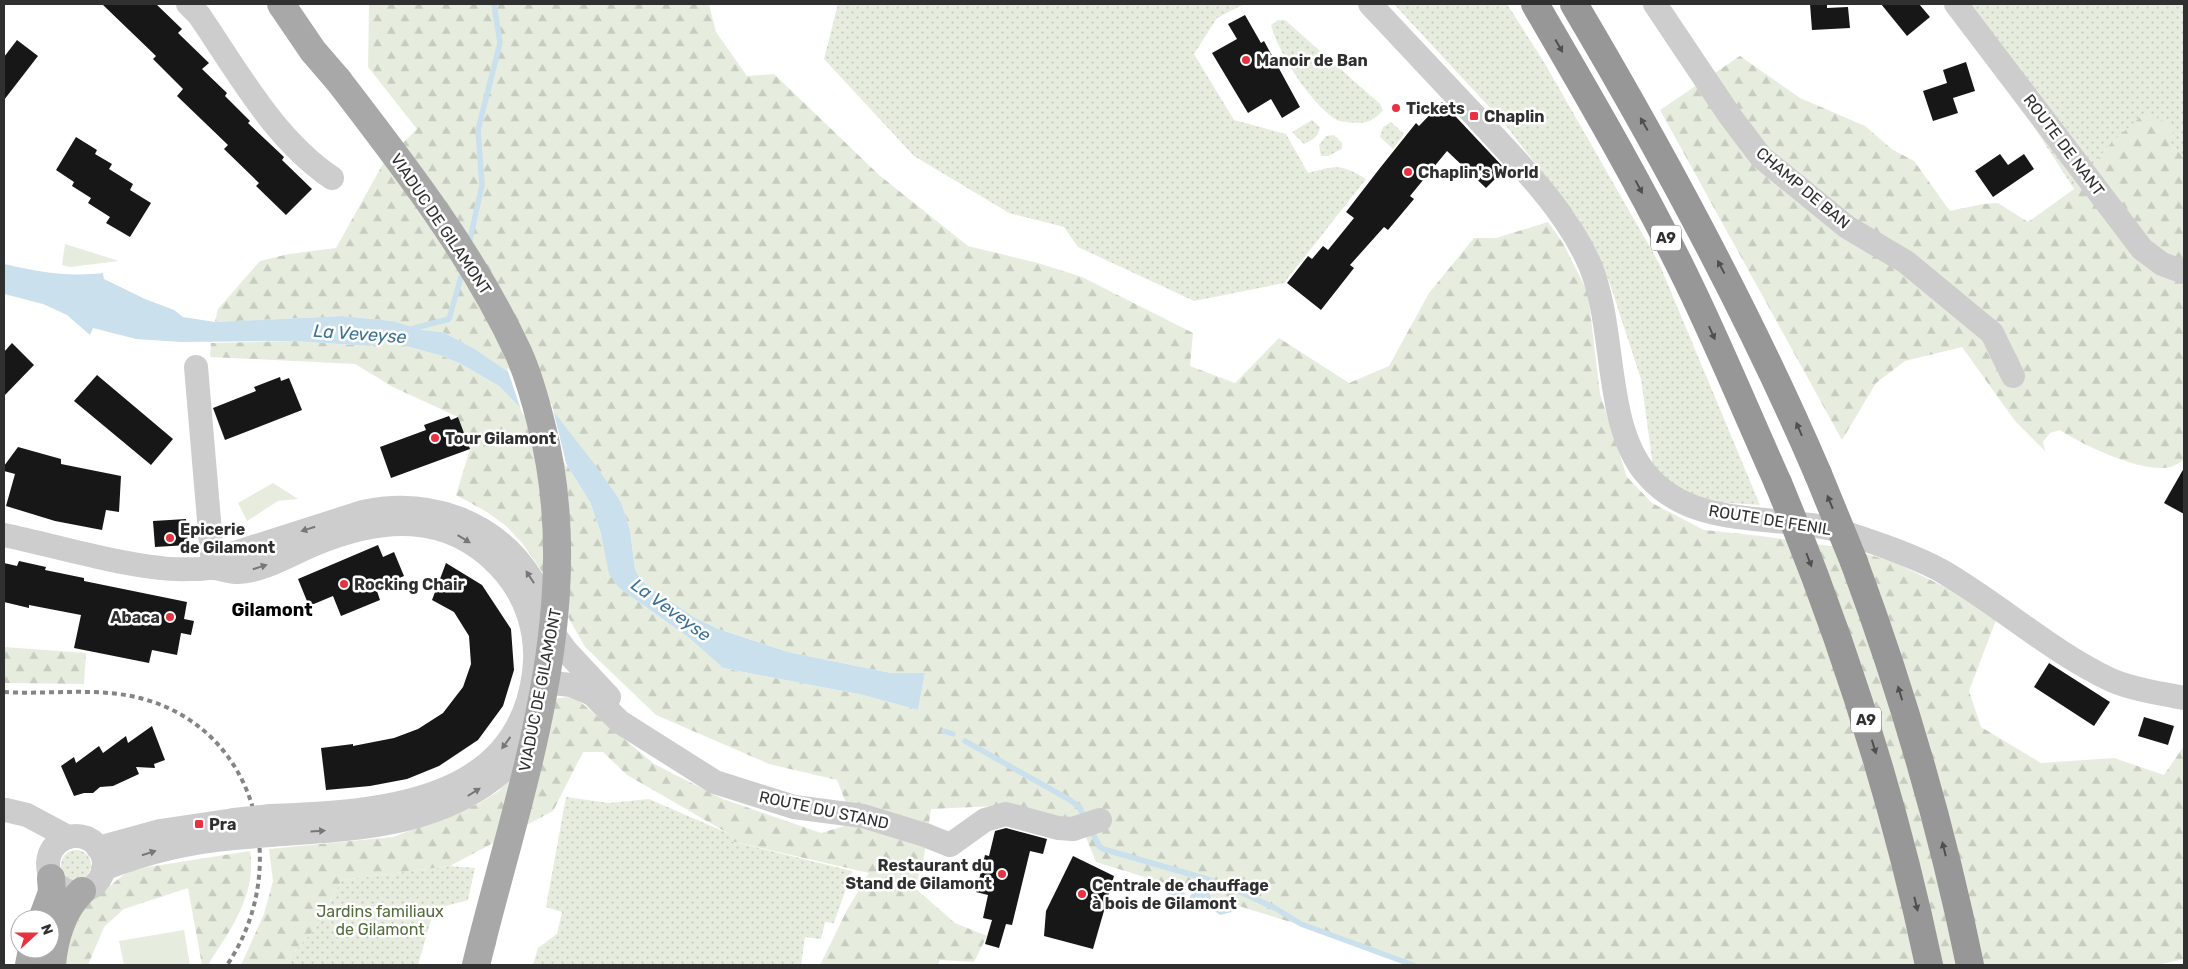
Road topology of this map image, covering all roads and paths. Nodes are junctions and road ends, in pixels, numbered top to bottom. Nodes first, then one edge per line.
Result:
1 (188, 4) edge
2 (281, 4) edge
3 (298, 4) edge
4 (1370, 4) edge
5 (1535, 4) edge
6 (1574, 4) edge
7 (1655, 4) edge
8 (1956, 4) edge
9 (338, 80) junction
10 (332, 178) dead end
11 (2184, 272) edge
12 (196, 367) dead end
13 (2013, 376) dead end
14 (4, 535) edge
15 (213, 567) junction
16 (553, 633) junction
17 (552, 683) junction
18 (2184, 698) edge
19 (640, 732) junction
20 (5, 810) edge
21 (1093, 822) dead end
22 (270, 825) junction
23 (68, 837) junction
24 (101, 858) junction
25 (50, 867) junction
26 (82, 891) junction
27 (46, 909) edge
28 (479, 953) edge
29 (52, 965) edge
30 (1929, 965) edge
31 (1970, 965) edge

1 - 10 street
2 - 9 main road, VIADUC DE GILAMONT
3 - 9 main road, VIADUC DE GILAMONT
4 - 18 street, ROUTE DE FENIL
5 -> 30 highway, A9, bridge
31 -> 6 highway, A9, bridge
7 - 13 street, CHAMP DE BAN
8 - 11 street, ROUTE DE NANT
9 - 28 main road, VIADUC DE GILAMONT, bridge
12 - 15 street
14 - 15 street
16 -> 15 street
15 -> 22 street
16 - 17 street
16 - 19 street, ROUTE DU STAND
17 - 19 street, ROUTE DU STAND
22 -> 17 street
19 - 21 street, ROUTE DU STAND
20 - 23 street
20 - 25 street
22 - 24 street, bridge
23 - 24 street
23 - 25 street
24 - 26 street
25 - 26 street
25 - 27 main road
26 - 29 main road

